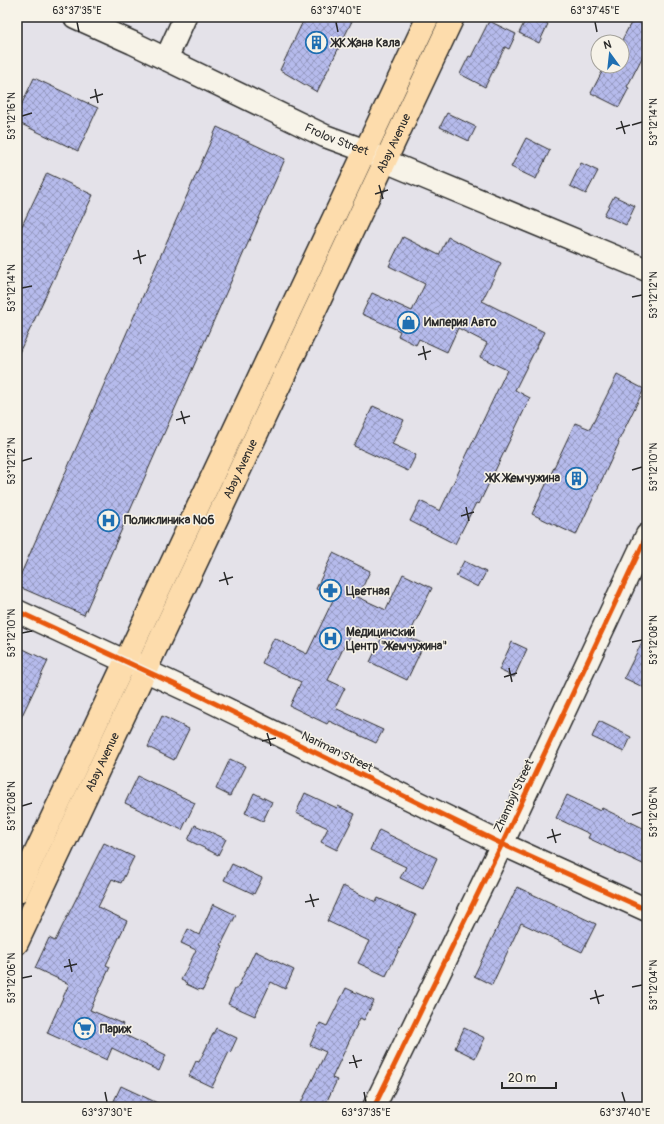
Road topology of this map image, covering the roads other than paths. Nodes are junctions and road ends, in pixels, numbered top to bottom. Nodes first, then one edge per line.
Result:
1 (75, 17) edge
2 (185, 17) edge
3 (428, 17) edge
4 (452, 17) edge
5 (166, 59) junction
6 (366, 151) junction
7 (385, 161) junction
8 (647, 270) edge
9 (647, 535) edge
10 (17, 611) edge
11 (125, 661) junction
12 (145, 670) junction
13 (502, 844) junction
14 (17, 892) edge
15 (647, 910) edge
16 (17, 943) edge
17 (374, 1107) edge

1 - 5 street, Frolov Street
2 - 5 street
3 - 6 main road, Abay Avenue
4 - 7 main road, Abay Avenue
5 - 6 street, Frolov Street
6 - 7 street, Frolov Street
6 - 11 main road, Abay Avenue
7 - 8 street, Frolov Street
7 - 12 main road, Abay Avenue
9 - 13 street, Zhambyl Street
10 - 11 street, Nariman Street
11 - 12 street, Nariman Street
11 - 14 main road, Abay Avenue
12 - 13 street, Nariman Street
12 - 16 main road, Abay Avenue
13 - 15 street, Nariman Street
13 - 17 street, Zhambyl Street

